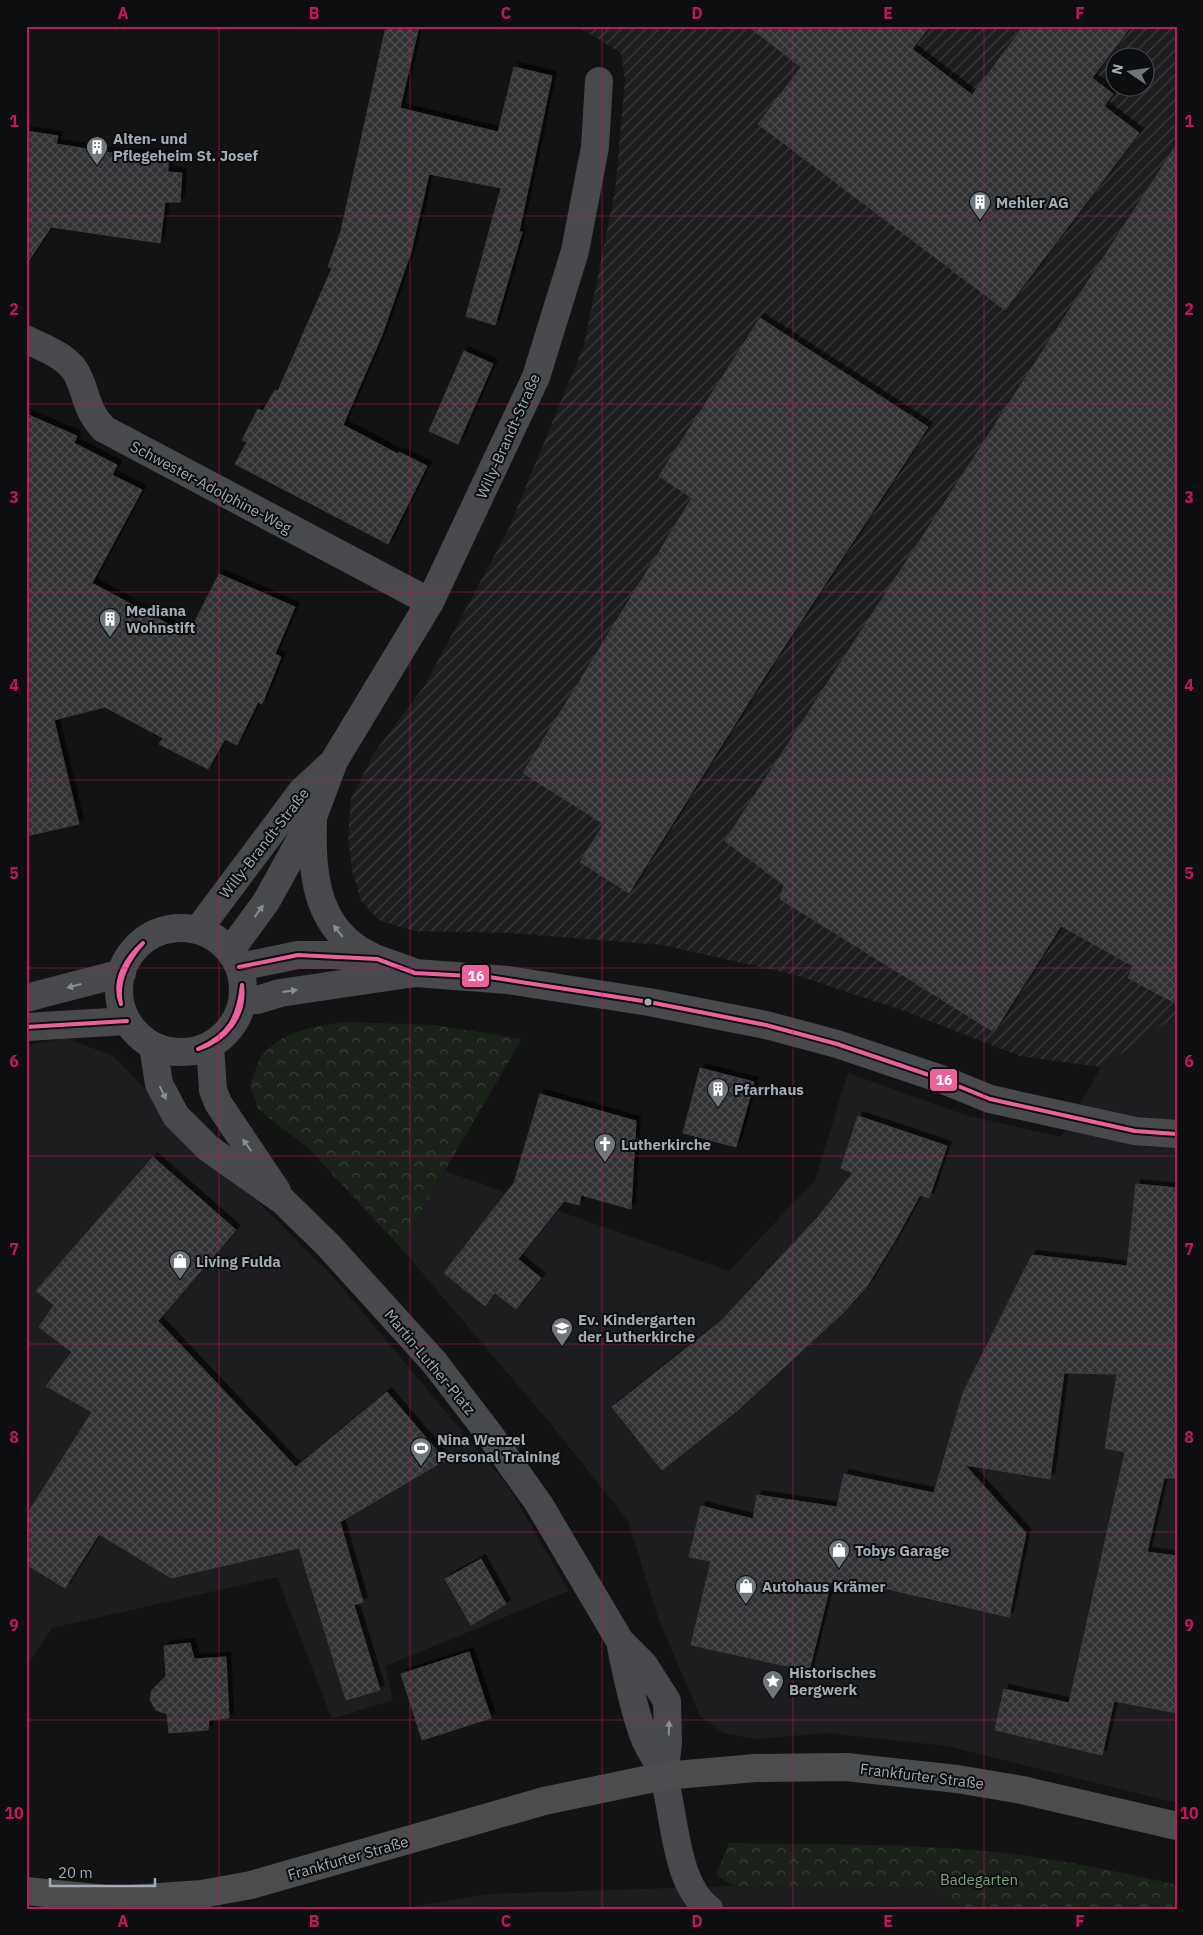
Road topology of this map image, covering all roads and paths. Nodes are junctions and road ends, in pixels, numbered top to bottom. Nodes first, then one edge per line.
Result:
1 (599, 81) dead end
2 (26, 339) edge
3 (430, 602) junction
4 (334, 761) junction
5 (313, 817) junction
6 (198, 930) junction
7 (235, 959) junction
8 (377, 959) junction
9 (122, 973) junction
10 (415, 973) junction
11 (26, 998) edge
12 (243, 1001) junction
13 (127, 1021) junction
14 (26, 1027) edge
15 (210, 1045) junction
16 (153, 1046) junction
17 (1177, 1134) edge
18 (282, 1201) junction
19 (664, 1776) junction
20 (1177, 1826) edge
21 (26, 1891) edge
22 (709, 1909) edge

1 - 3 street, Willy-Brandt-Straße
2 - 3 street, Schwester-Adolphine-Weg
3 - 4 street, Willy-Brandt-Straße
4 - 5 street, Willy-Brandt-Straße
4 - 6 street, Willy-Brandt-Straße
7 -> 5 street, Willy-Brandt-Straße
8 -> 5 street
6 - 7 street
6 - 9 street
7 - 8 street
7 - 12 street
8 - 10 street
9 -> 11 street
9 - 13 street
12 -> 10 street
10 - 17 street
12 - 15 street
13 - 14 street
13 - 16 street
15 - 16 street
18 -> 15 street, Martin-Luther-Platz
16 -> 18 street, Martin-Luther-Platz
18 - 19 street, Martin-Luther-Platz
19 - 20 main road, Frankfurter Straße
19 - 21 main road, Frankfurter Straße
19 - 22 street

